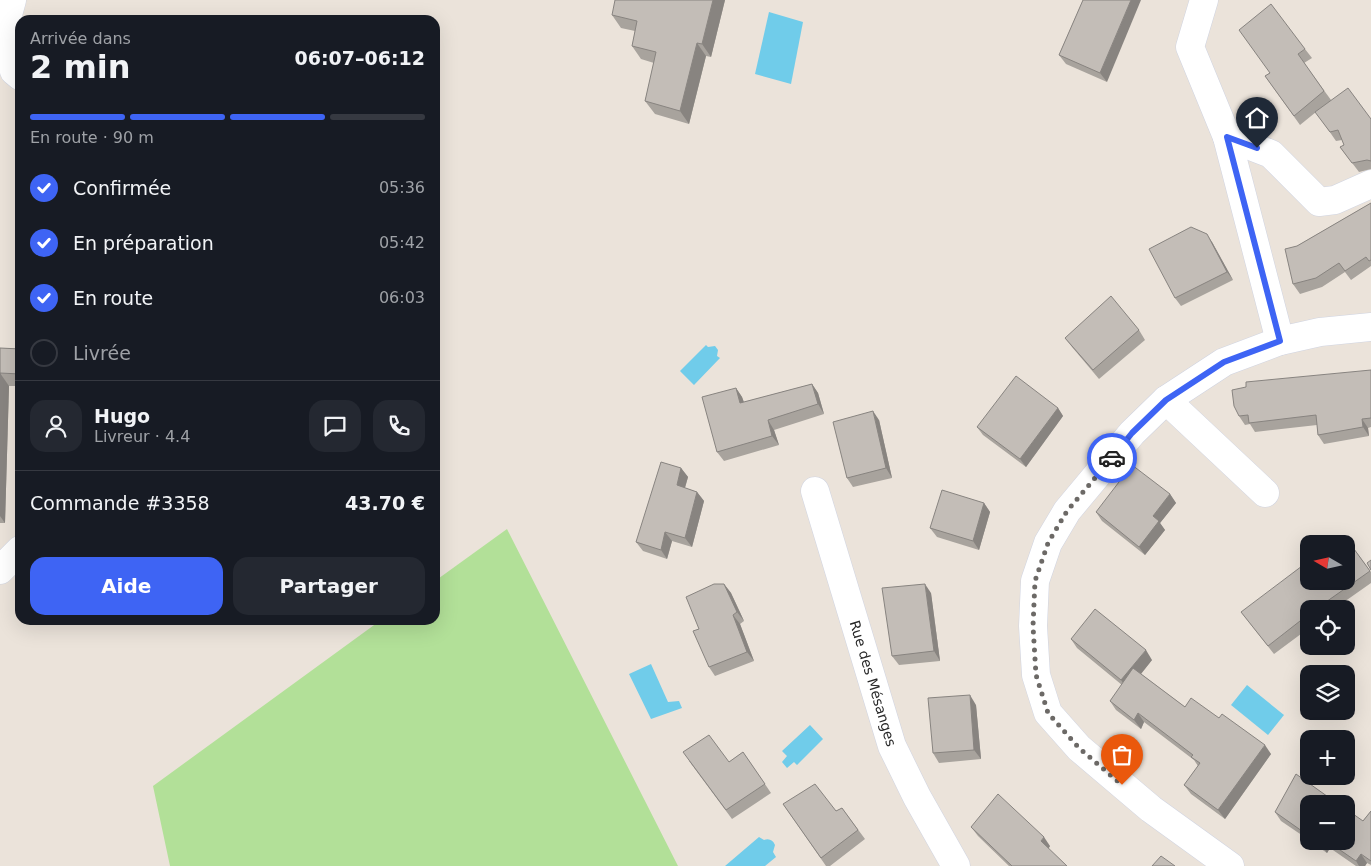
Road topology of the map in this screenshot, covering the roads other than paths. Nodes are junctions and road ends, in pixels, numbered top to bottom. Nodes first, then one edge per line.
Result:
1 (12, 0) edge
2 (1204, 0) edge
3 (15, 72) edge
4 (1227, 137) junction
5 (1371, 184) edge
6 (1371, 327) edge
7 (1280, 341) junction
8 (1166, 400) junction
9 (815, 491) dead end
10 (1265, 493) dead end
11 (15, 555) edge
12 (0, 570) edge
13 (956, 866) edge
14 (1230, 866) edge

1 - 3 street
2 - 4 street
4 - 5 street
4 - 7 street
6 - 7 street
7 - 8 street
8 - 10 street
8 - 14 street
9 - 13 street, Rue des Mésanges
11 - 12 street

